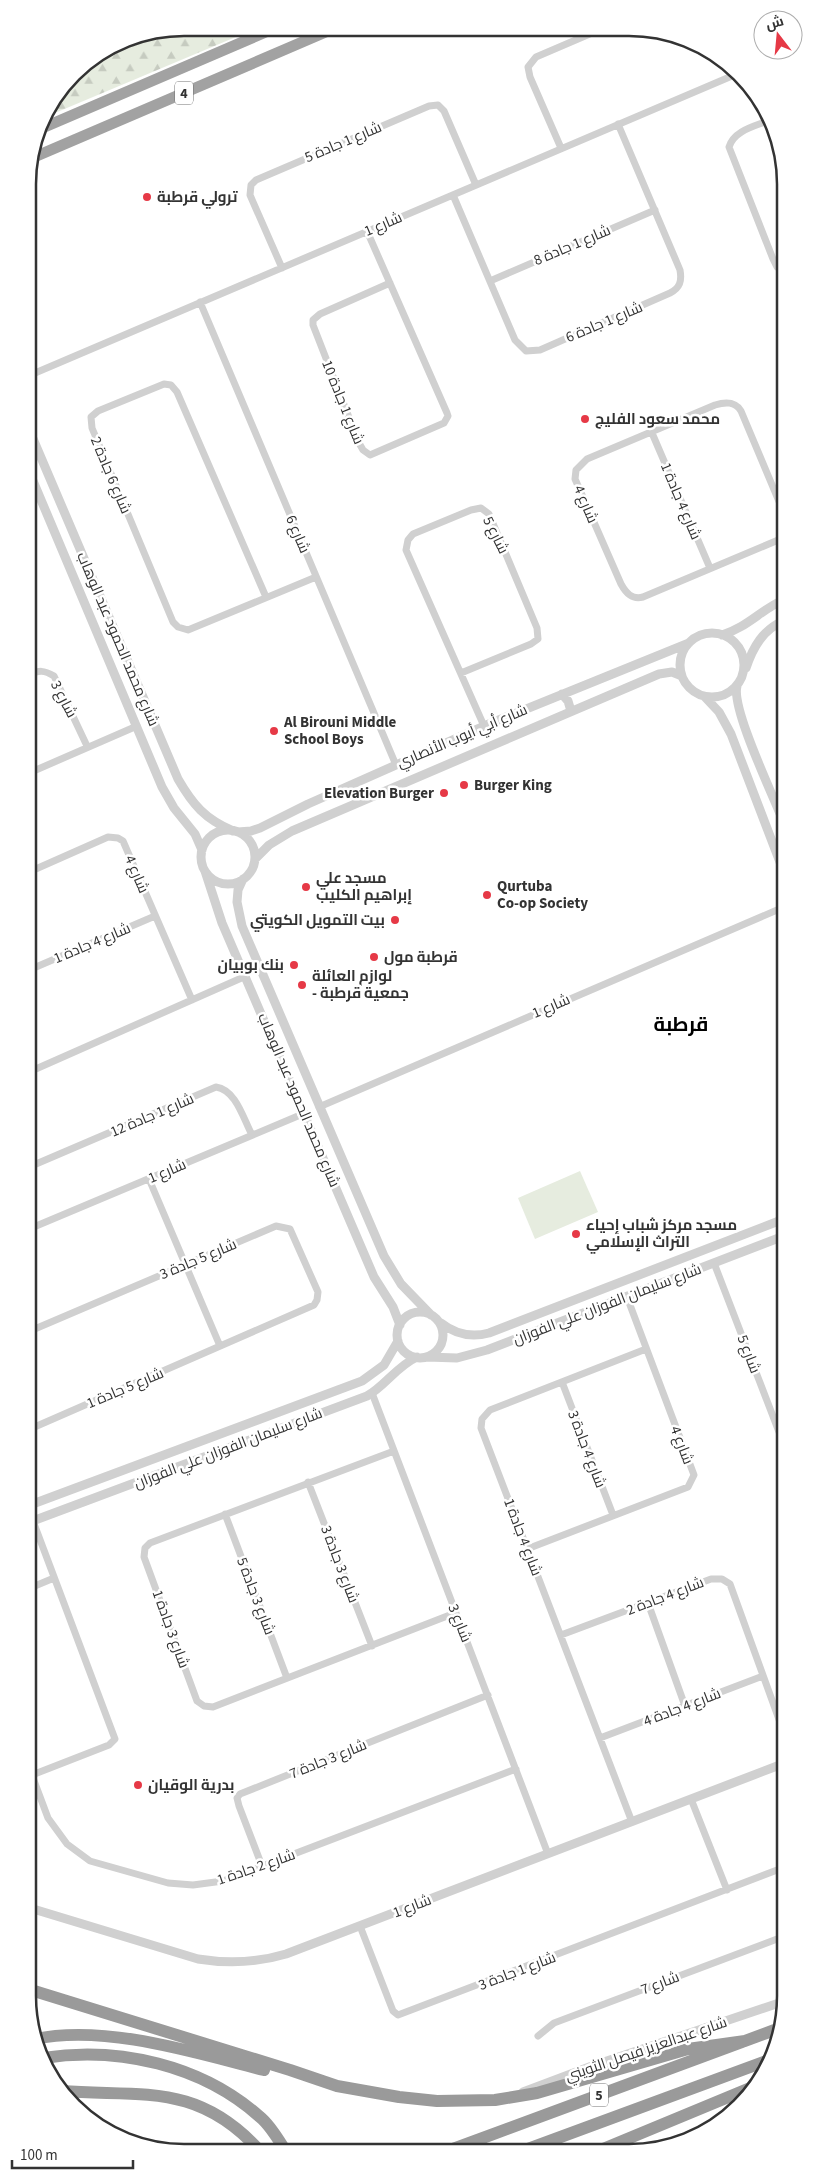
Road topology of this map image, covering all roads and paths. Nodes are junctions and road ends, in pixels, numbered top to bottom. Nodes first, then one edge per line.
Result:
1 (585, 36) edge
2 (254, 37) edge
3 (315, 37) edge
4 (730, 77) edge
5 (763, 123) edge
6 (618, 124) junction
7 (49, 125) edge
8 (561, 148) junction
9 (39, 155) edge
10 (476, 185) junction
11 (452, 194) junction
12 (655, 210) junction
13 (367, 231) junction
14 (777, 267) edge
15 (282, 268) junction
16 (490, 281) junction
17 (390, 283) junction
18 (200, 302) junction
19 (37, 372) edge
20 (652, 433) junction
21 (37, 448) edge
22 (37, 496) edge
23 (777, 496) edge
24 (777, 541) edge
25 (710, 568) junction
26 (316, 576) junction
27 (266, 597) junction
28 (777, 603) edge
29 (777, 626) edge
30 (722, 635) junction
31 (689, 643) junction
32 (128, 662) junction
33 (114, 669) junction
34 (37, 672) edge
35 (744, 672) junction
36 (461, 674) junction
37 (682, 676) junction
38 (137, 684) junction
39 (737, 685) junction
40 (122, 690) junction
41 (562, 694) junction
42 (704, 696) junction
43 (570, 711) junction
44 (137, 726) junction
45 (484, 726) junction
46 (87, 746) junction
47 (396, 764) junction
48 (37, 769) edge
49 (777, 805) edge
50 (236, 831) junction
51 (202, 850) junction
52 (777, 851) edge
53 (255, 859) junction
54 (37, 869) edge
55 (205, 871) junction
56 (243, 879) junction
57 (777, 910) edge
58 (155, 916) junction
59 (37, 967) edge
60 (246, 976) junction
61 (192, 1000) junction
62 (37, 1069) edge
63 (319, 1107) junction
64 (305, 1113) junction
65 (252, 1135) junction
66 (36, 1164) edge
67 (149, 1178) junction
68 (776, 1222) edge
69 (36, 1226) edge
70 (776, 1239) edge
71 (714, 1263) junction
72 (186, 1264) junction
73 (627, 1297) junction
74 (314, 1306) joint
75 (431, 1315) junction
76 (440, 1323) junction
77 (400, 1325) junction
78 (36, 1328) edge
79 (398, 1341) junction
80 (220, 1346) junction
81 (646, 1349) junction
82 (428, 1357) junction
83 (417, 1358) junction
84 (562, 1382) junction
85 (372, 1393) junction
86 (776, 1425) edge
87 (36, 1426) edge
88 (394, 1451) junction
89 (100, 1479) junction
90 (308, 1482) junction
91 (80, 1486) junction
92 (109, 1494) junction
93 (85, 1502) junction
94 (36, 1503) edge
95 (225, 1514) junction
96 (613, 1515) junction
97 (36, 1520) edge
98 (36, 1535) edge
99 (527, 1549) junction
100 (54, 1578) junction
101 (36, 1585) edge
102 (648, 1602) junction
103 (455, 1613) junction
104 (560, 1635) junction
105 (372, 1646) junction
106 (763, 1676) junction
107 (288, 1678) junction
108 (488, 1695) junction
109 (686, 1706) junction
110 (776, 1712) edge
111 (600, 1738) junction
112 (776, 1766) edge
113 (516, 1769) junction
114 (36, 1770) edge
115 (36, 1786) edge
116 (691, 1799) junction
117 (632, 1822) junction
118 (548, 1854) junction
119 (262, 1866) junction
120 (776, 1871) edge
121 (727, 1890) junction
122 (36, 1910) edge
123 (360, 1926) junction
124 (776, 1939) edge
125 (36, 1992) edge
126 (776, 2004) edge
127 (773, 2031) edge
128 (538, 2036) dead end
129 (43, 2038) edge
130 (745, 2041) junction
131 (51, 2058) edge
132 (760, 2064) edge
133 (318, 2081) junction
134 (72, 2091) edge
135 (741, 2092) edge
136 (507, 2099) junction
137 (252, 2144) edge
138 (280, 2144) edge
139 (469, 2144) edge
140 (544, 2144) edge
141 (617, 2144) edge

1 - 8 street
2 - 7 highway, 4
3 - 9 highway, 4
4 - 6 street, شارع 1
5 - 14 street
6 - 8 street, شارع 1
6 - 12 street, شارع 1 جادة 6
8 - 10 street, شارع 1
10 - 11 street, شارع 1
10 - 15 street, شارع 1 جادة 5
11 - 13 street, شارع 1
11 - 16 street, شارع 1 جادة 6
12 - 16 street, شارع 1 جادة 8
12 - 16 street, شارع 1 جادة 6
13 - 15 street, شارع 1
13 - 17 street, شارع 1 جادة 10
15 - 18 street, شارع 1
17 - 17 street, شارع 1 جادة 10
18 - 19 street, شارع 1
18 - 26 street, شارع 6
20 - 23 street, شارع 4
20 - 25 street, شارع 4 جادة 1
20 - 25 street, شارع 4
21 - 32 street, شارع محمد الحمود عبد الوهاب
22 - 33 street, شارع محمد الحمود عبد الوهاب
24 - 25 street, شارع 4
26 - 27 street, شارع 6 جادة 2
26 - 47 street, شارع 6
27 - 27 street, شارع 6 جادة 2
28 - 30 street
29 - 35 street
30 - 31 street
30 - 35 street
31 - 37 street
31 - 41 street, شارع أبي أيوب الأنصاري
32 - 33 street
32 - 38 street, شارع محمد الحمود عبد الوهاب
33 - 40 street, شارع محمد الحمود عبد الوهاب
34 - 46 street, شارع 3
35 - 39 street
36 - 36 street, شارع 5
36 - 45 street, شارع 5
37 - 42 street
37 - 43 street, شارع أبي أيوب الأنصاري
38 - 40 street
38 - 50 street, شارع محمد الحمود عبد الوهاب
39 - 42 street
39 - 49 street
40 - 44 street, شارع محمد الحمود عبد الوهاب
41 - 43 street
41 - 45 street, شارع أبي أيوب الأنصاري
42 - 52 street
43 - 53 street, شارع أبي أيوب الأنصاري
44 - 46 street
44 - 51 street, شارع محمد الحمود عبد الوهاب
45 - 47 street, شارع أبي أيوب الأنصاري
46 - 48 street
47 - 50 street, شارع أبي أيوب الأنصاري
50 - 51 street
50 - 53 street
51 - 55 street
53 - 56 street
54 - 58 street, شارع 4
55 - 56 street
55 - 60 street, شارع محمد الحمود عبد الوهاب
56 - 63 street, شارع محمد الحمود عبد الوهاب
57 - 63 street, شارع 1
58 - 59 street, شارع 4 جادة 1
58 - 61 street, شارع 4
60 - 61 street
60 - 64 street, شارع محمد الحمود عبد الوهاب
61 - 62 street
63 - 75 street, شارع محمد الحمود عبد الوهاب
64 - 65 street, شارع 1
64 - 77 street, شارع محمد الحمود عبد الوهاب
65 - 66 street, شارع 1 جادة 12
65 - 67 street, شارع 1
67 - 69 street, شارع 1
67 - 72 street
68 - 76 street, شارع سليمان الفوزان علي الفوزان
70 - 71 street, شارع سليمان الفوزان علي الفوزان
71 - 73 street, شارع سليمان الفوزان علي الفوزان
71 - 86 street, شارع 5
72 - 74 street, شارع 5 جادة 3
72 - 78 street, شارع 5 جادة 3
72 - 80 street
73 - 81 street, شارع 4
73 - 82 street, شارع سليمان الفوزان علي الفوزان
74 - 80 street, شارع 5 جادة 1
75 - 76 street
75 - 77 street
76 - 82 street
77 - 79 street
79 - 83 street
79 - 89 street, شارع سليمان الفوزان علي الفوزان
80 - 87 street, شارع 5 جادة 1
81 - 84 street, شارع 4 جادة 1
81 - 96 street, شارع 4
82 - 83 street
83 - 85 street, شارع سليمان الفوزان علي الفوزان
84 - 96 street, شارع 4 جادة 3
84 - 99 street, شارع 4 جادة 1
85 - 88 street, شارع 3
85 - 92 street, شارع سليمان الفوزان علي الفوزان
88 - 90 street, شارع 3 جادة 1
88 - 103 street, شارع 3
89 - 91 street, شارع سليمان الفوزان علي الفوزان
89 - 92 street
90 - 95 street, شارع 3 جادة 1
90 - 105 street, شارع 3 جادة 3
91 - 93 street
91 - 94 street, شارع سليمان الفوزان علي الفوزان
92 - 93 street, شارع سليمان الفوزان علي الفوزان
93 - 97 street, شارع سليمان الفوزان علي الفوزان
95 - 107 street, شارع 3 جادة 5
95 - 107 street, شارع 3 جادة 1
96 - 99 street, شارع 4
98 - 100 street, شارع 2 جادة 1
99 - 104 street, شارع 4 جادة 1
100 - 101 street
100 - 114 street, شارع 2 جادة 1
102 - 104 street, شارع 4 جادة 2
102 - 106 street, شارع 4 جادة 2
102 - 109 street
103 - 105 street, شارع 3 جادة 1
103 - 108 street, شارع 3
104 - 111 street, شارع 4 جادة 1
105 - 107 street, شارع 3 جادة 1
106 - 109 street, شارع 4 جادة 4
106 - 110 street, شارع 4 جادة 2
108 - 113 street, شارع 3
108 - 119 street, شارع 3 جادة 7
109 - 111 street, شارع 4 جادة 4
111 - 117 street, شارع 4 جادة 1
112 - 116 street, شارع 1
113 - 118 street, شارع 3
113 - 119 street, شارع 2 جادة 1
115 - 119 street, شارع 2 جادة 1
116 - 117 street, شارع 1
116 - 121 street
117 - 118 street, شارع 1
118 - 123 street, شارع 1
120 - 121 street, شارع 1 جادة 3
121 - 123 street, شارع 1 جادة 3
122 - 123 street, شارع 1
124 - 128 street, شارع 7
125 - 133 highway
126 - 136 street, شارع عبدالعزيز فيصل الثويني
127 - 130 highway, 5
129 - 133 highway
130 - 136 highway
130 - 139 highway, 5
131 - 138 highway
132 - 140 highway, 5
133 - 136 highway
134 - 137 highway
135 - 141 highway

